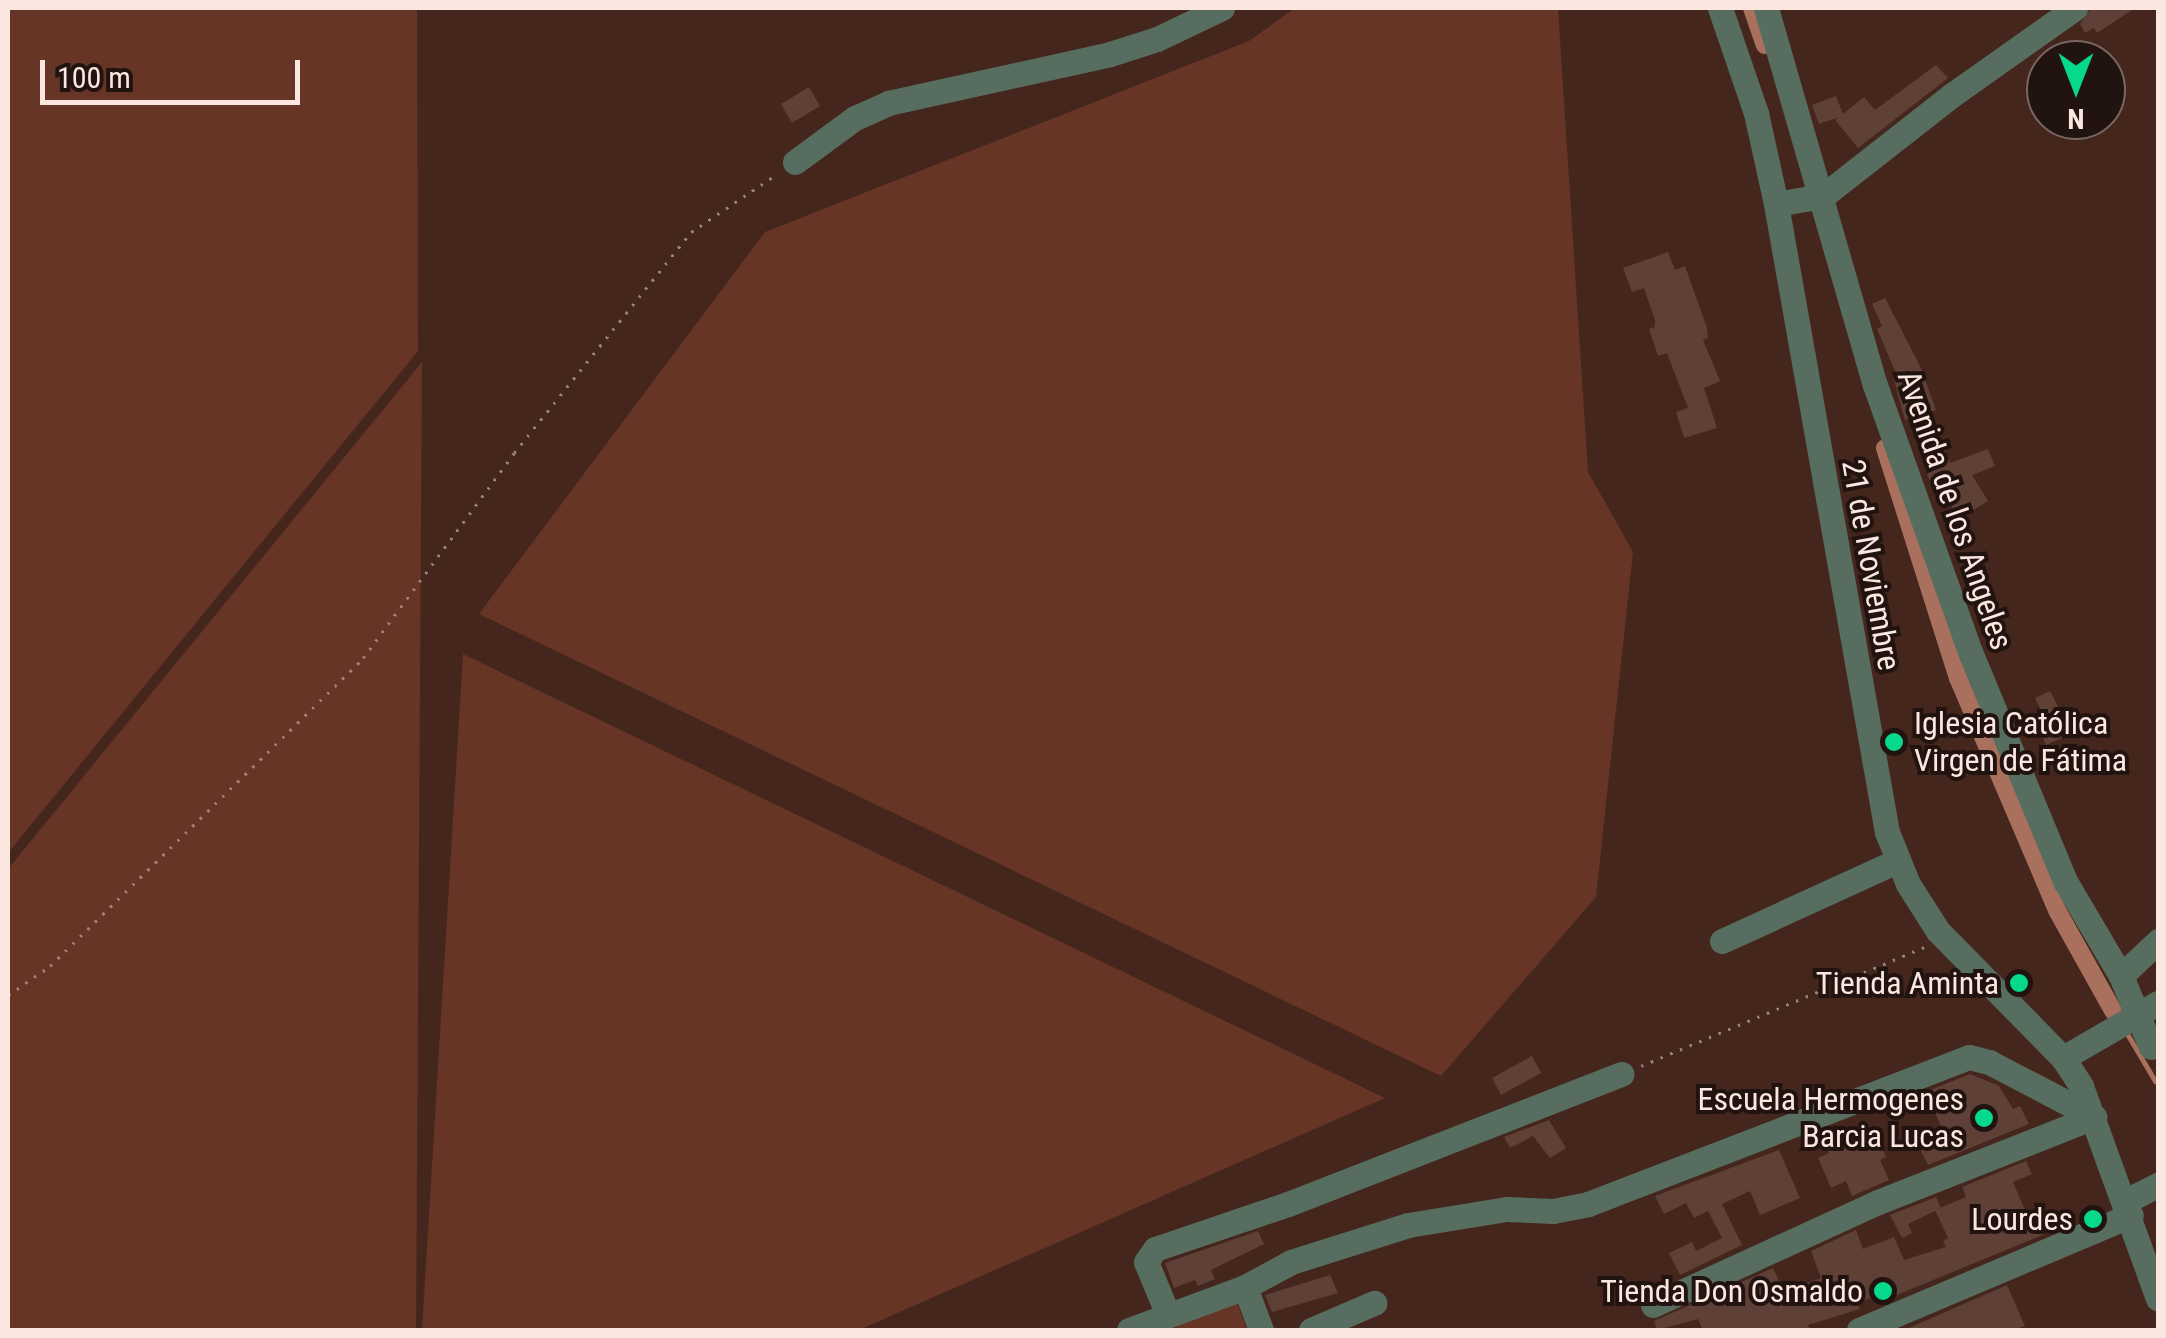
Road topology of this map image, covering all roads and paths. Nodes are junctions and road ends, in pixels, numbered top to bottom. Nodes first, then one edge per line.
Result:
1 (1222, 8) edge
2 (1720, 8) edge
3 (1766, 8) edge
4 (2075, 8) edge
5 (795, 162) joint
6 (1802, 199) junction
7 (1898, 862) junction
8 (1944, 939) junction
9 (1722, 941) dead end
10 (2158, 941) edge
11 (2121, 976) junction
12 (8, 996) edge
13 (2147, 1008) edge
14 (2151, 1047) dead end
15 (2064, 1058) junction
16 (1622, 1074) joint
17 (2094, 1117) junction
18 (2158, 1185) edge
19 (2129, 1208) junction
20 (1245, 1288) junction
21 (2158, 1299) edge
22 (1374, 1303) dead end
23 (1653, 1306) dead end
24 (1168, 1315) junction
25 (1130, 1330) edge
26 (1261, 1330) edge
27 (1312, 1330) edge
28 (1859, 1330) edge

1 - 5 street
2 - 6 street, 21 de Noviembre
3 - 6 street, Avenida de los Angeles
4 - 6 street
5 - 12 path
6 - 7 street, 21 de Noviembre
6 - 11 street, Avenida de los Angeles
7 - 8 street, 21 de Noviembre
7 - 9 street
8 - 15 street, 21 de Noviembre
8 - 16 path
10 - 11 street
11 - 13 street, Avenida de los Angeles
13 - 14 street, Avenida de los Angeles
13 - 15 street
15 - 17 street, 21 de Noviembre
16 - 24 street
17 - 19 street, 21 de Noviembre
17 - 20 street
17 - 23 street
18 - 19 street
19 - 21 street, 21 de Noviembre
19 - 28 street
20 - 24 street
20 - 26 street
22 - 27 street
24 - 25 street

